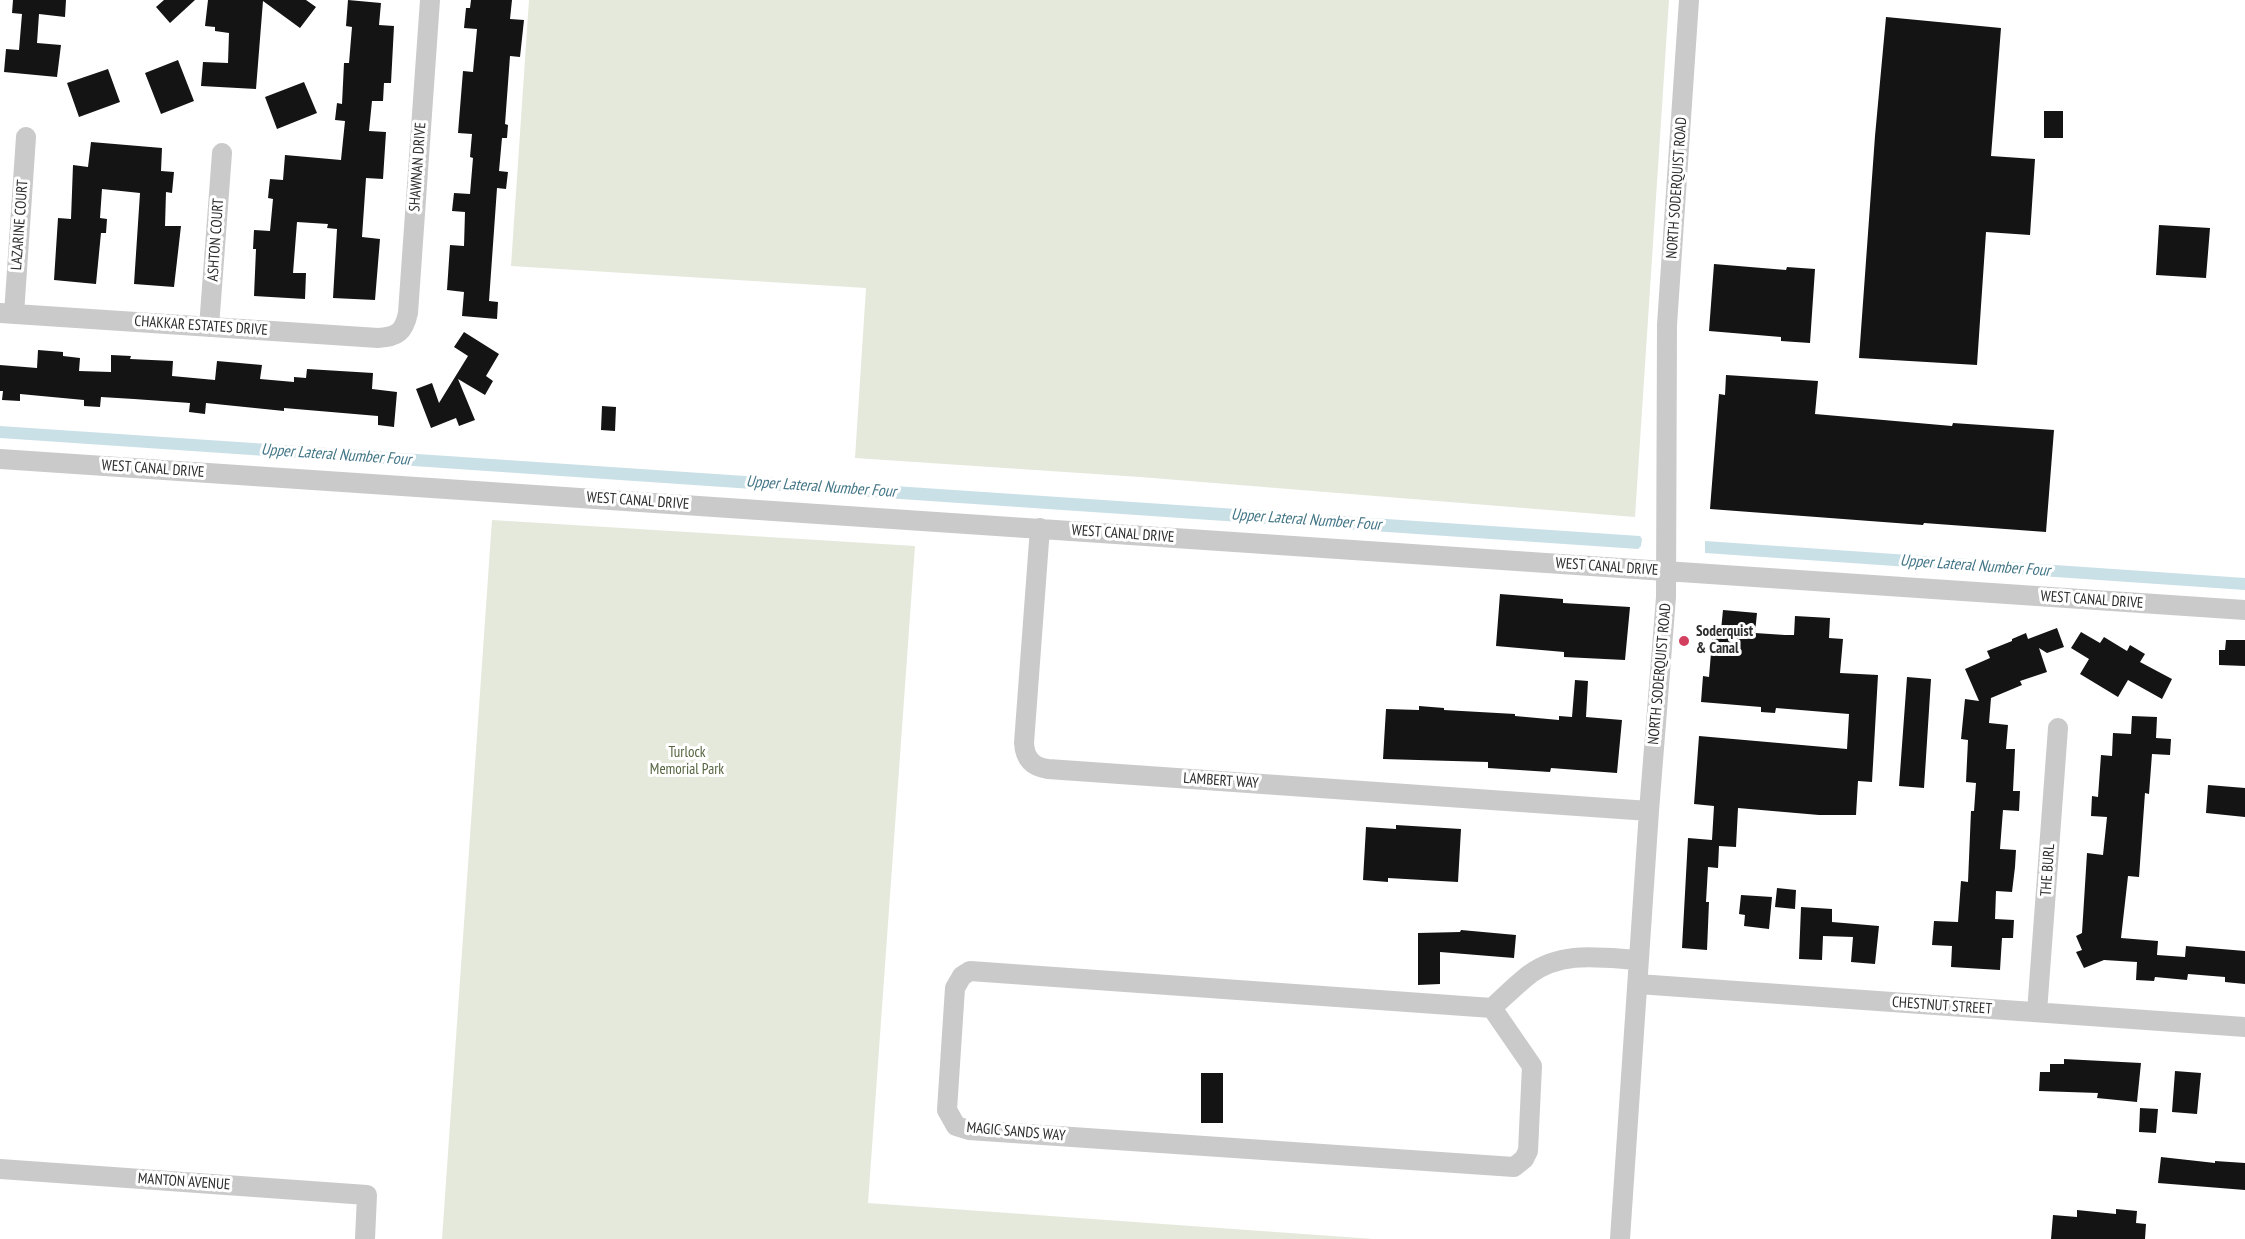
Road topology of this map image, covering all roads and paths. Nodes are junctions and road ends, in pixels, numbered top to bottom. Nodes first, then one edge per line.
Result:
1 (430, 0) edge
2 (1689, 0) edge
3 (26, 137) dead end
4 (222, 153) dead end
5 (7, 313) edge
6 (209, 327) junction
7 (401, 333) joint
8 (0, 459) edge
9 (1040, 528) junction
10 (1668, 571) junction
11 (2245, 610) edge
12 (2058, 728) dead end
13 (1649, 811) junction
14 (1640, 960) junction
15 (1638, 984) junction
16 (1492, 1008) junction
17 (2037, 1012) junction
18 (2245, 1027) edge
19 (0, 1169) edge
20 (365, 1239) edge
21 (1620, 1239) edge

1 - 7 street, SHAWNAN DRIVE
2 - 10 street, NORTH SODERQUIST ROAD
3 - 5 street, LAZARINE COURT
4 - 6 street, ASHTON COURT
5 - 6 street, CHAKKAR ESTATES DRIVE
6 - 7 street, CHAKKAR ESTATES DRIVE
8 - 9 street, WEST CANAL DRIVE
9 - 10 street, WEST CANAL DRIVE
9 - 13 street, LAMBERT WAY
10 - 11 street, WEST CANAL DRIVE
10 - 13 street, NORTH SODERQUIST ROAD
12 - 17 street, THE BURL
13 - 14 street, NORTH SODERQUIST ROAD
14 - 15 street, NORTH SODERQUIST ROAD
14 - 16 street
15 - 17 street, CHESTNUT STREET
15 - 21 street, NORTH SODERQUIST ROAD
16 - 16 street, MAGIC SANDS WAY
17 - 18 street, CHESTNUT STREET
19 - 20 street, MANTON AVENUE

